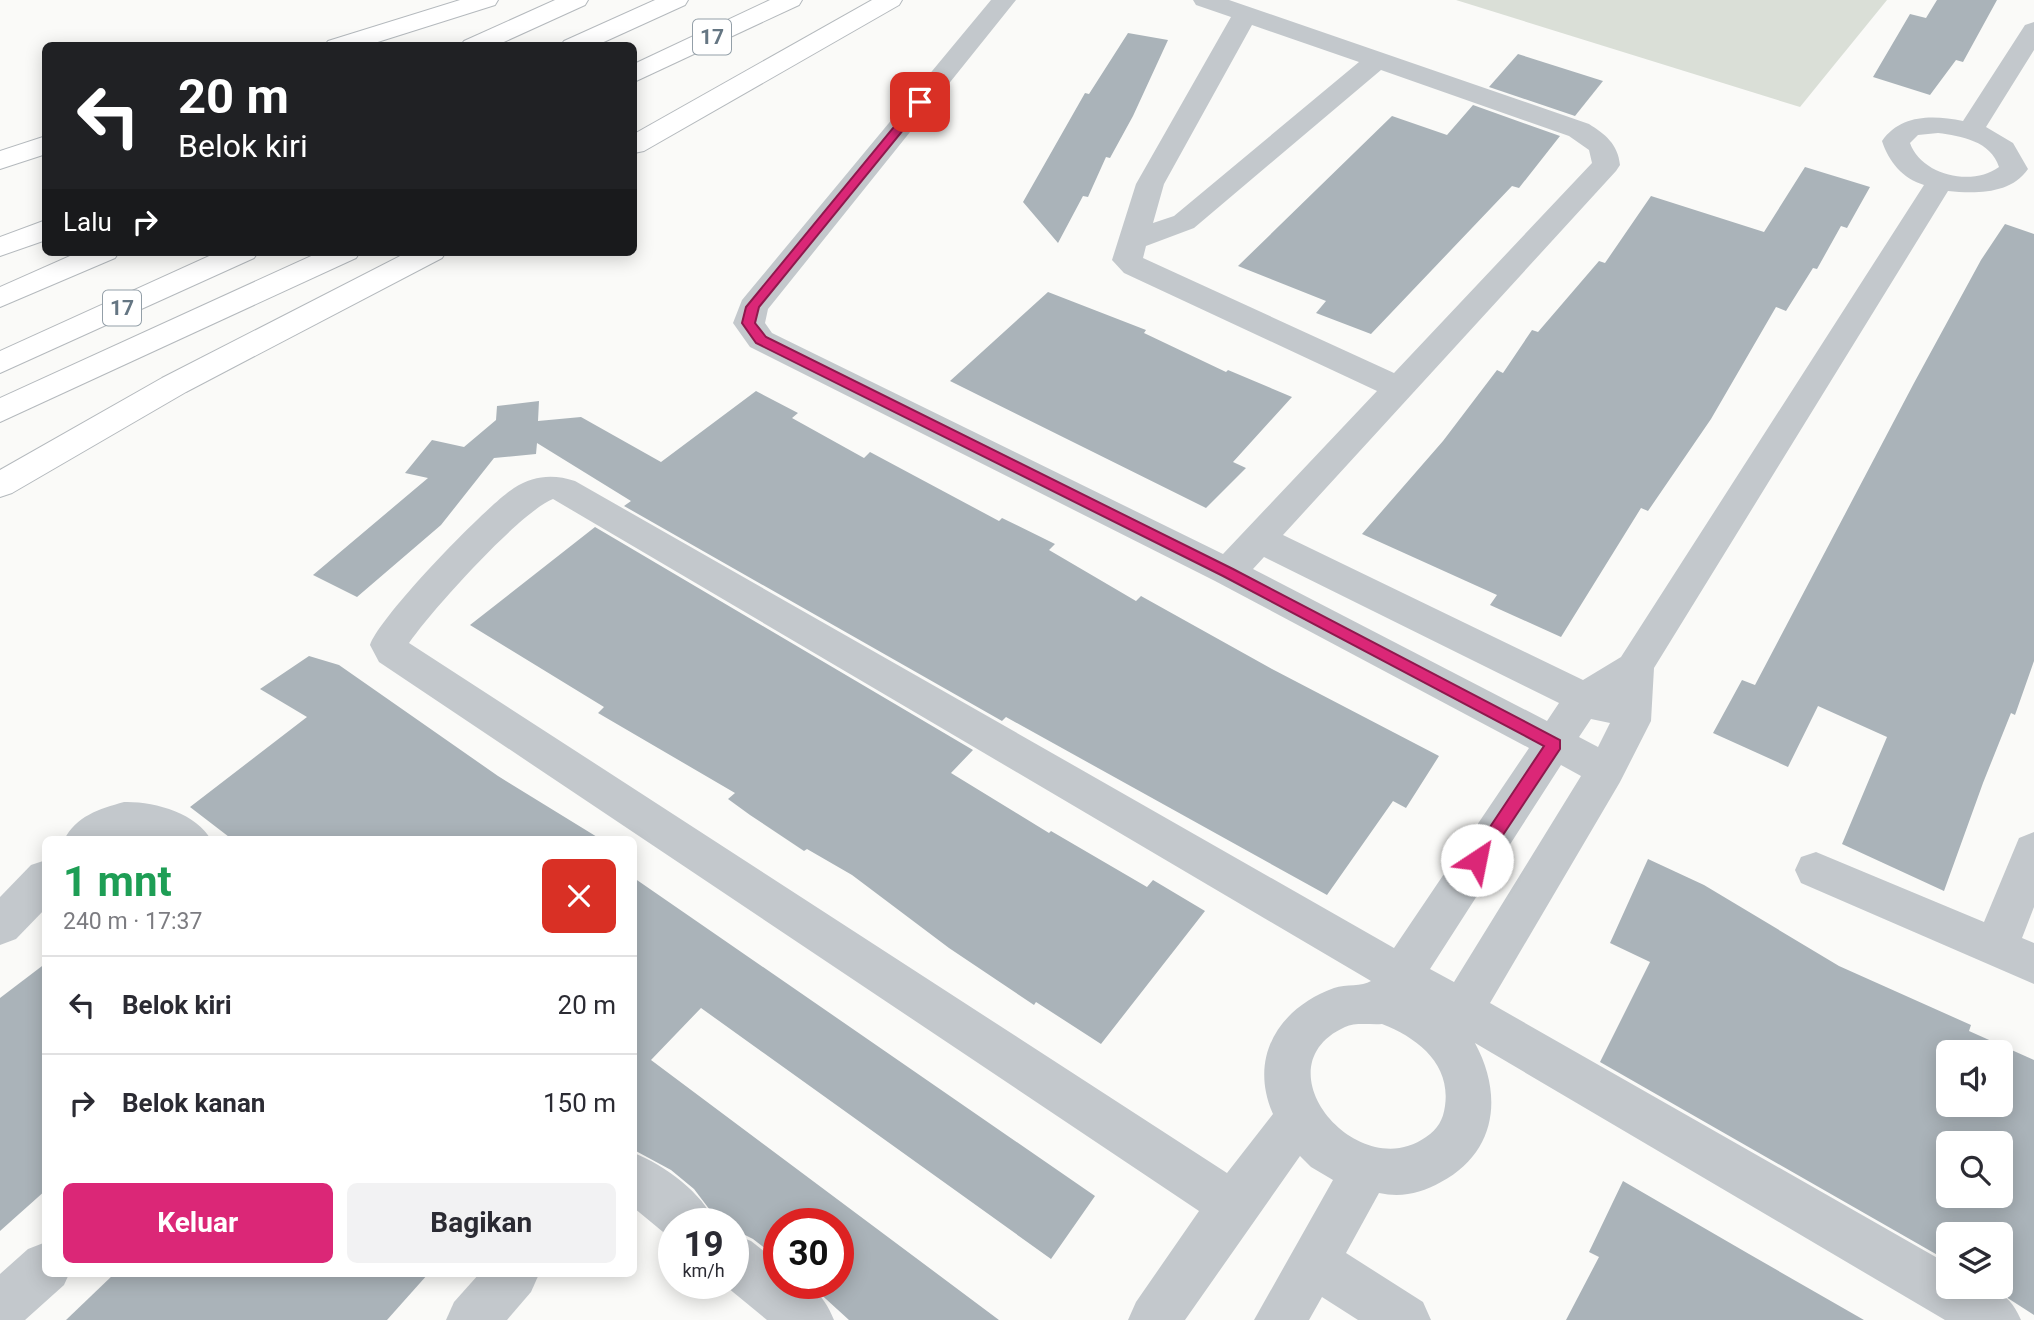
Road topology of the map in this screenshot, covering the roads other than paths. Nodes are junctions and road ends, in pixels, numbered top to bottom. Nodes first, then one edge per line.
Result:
1 (486, 0) edge
2 (576, 0) edge
3 (676, 0) edge
4 (790, 0) edge
5 (890, 0) edge
6 (1004, 0) edge
7 (1205, 0) edge
8 (1245, 14) junction
9 (850, 23) junction
10 (2034, 30) edge
11 (350, 42) edge
12 (482, 42) edge
13 (582, 42) edge
14 (1377, 60) junction
15 (637, 73) edge
16 (637, 120) edge
17 (1970, 131) junction
18 (637, 143) edge
19 (42, 145) edge
20 (0, 161) edge
21 (2024, 172) edge
22 (1941, 180) junction
23 (42, 231) edge
24 (1135, 240) junction
25 (0, 247) edge
26 (95, 256) edge
27 (234, 256) edge
28 (336, 256) edge
29 (423, 256) edge
30 (0, 298) edge
31 (0, 363) edge
32 (1399, 388) junction
33 (0, 411) edge
34 (0, 485) edge
35 (1259, 539) junction
36 (1228, 572) junction
37 (1635, 667) junction
38 (1584, 698) junction
39 (1631, 721) junction
40 (1554, 744) junction
41 (1606, 770) junction
42 (91, 836) edge
43 (183, 836) edge
44 (2034, 850) edge
45 (1816, 870) dead end
46 (42, 882) edge
47 (0, 926) edge
48 (2016, 955) edge
49 (1391, 990) junction
50 (1453, 1023) junction
51 (1298, 1120) junction
52 (1364, 1171) junction
53 (637, 1179) edge
54 (1233, 1205) junction
55 (672, 1208) edge
56 (1313, 1262) junction
57 (42, 1271) edge
58 (749, 1272) edge
59 (510, 1277) edge
60 (0, 1308) edge
61 (472, 1320) edge
62 (808, 1320) edge
63 (1154, 1320) edge
64 (1280, 1320) edge
65 (1405, 1320) edge
66 (1995, 1320) edge

1 - 11 highway
2 - 12 highway
3 - 13 highway, 17
4 - 15 highway, 17
5 - 9 highway
6 - 36 street
7 - 8 street
8 - 14 street
8 - 24 street
9 - 16 highway
9 - 18 highway
10 - 17 street
14 - 24 street
14 - 32 street
17 - 21 street
17 - 22 street
19 - 20 highway
21 - 22 street
22 - 37 street
23 - 25 highway
24 - 32 street
26 - 30 highway
27 - 31 highway, 17
28 - 33 highway
29 - 34 highway
32 - 35 street
35 - 36 street
35 - 38 street
36 - 40 street
37 - 38 street
37 - 39 street
38 - 39 street
38 - 40 street
39 - 41 street
40 - 41 street
40 - 49 street
41 - 50 street
42 - 43 street
44 - 48 street
45 - 48 street
46 - 47 street
49 - 50 street
49 - 51 street
49 - 54 street
50 - 52 street
50 - 66 street
51 - 52 street
51 - 54 street
52 - 56 street
53 - 55 street
54 - 63 street
56 - 64 street
56 - 65 street
57 - 60 street
58 - 62 street
59 - 61 street

